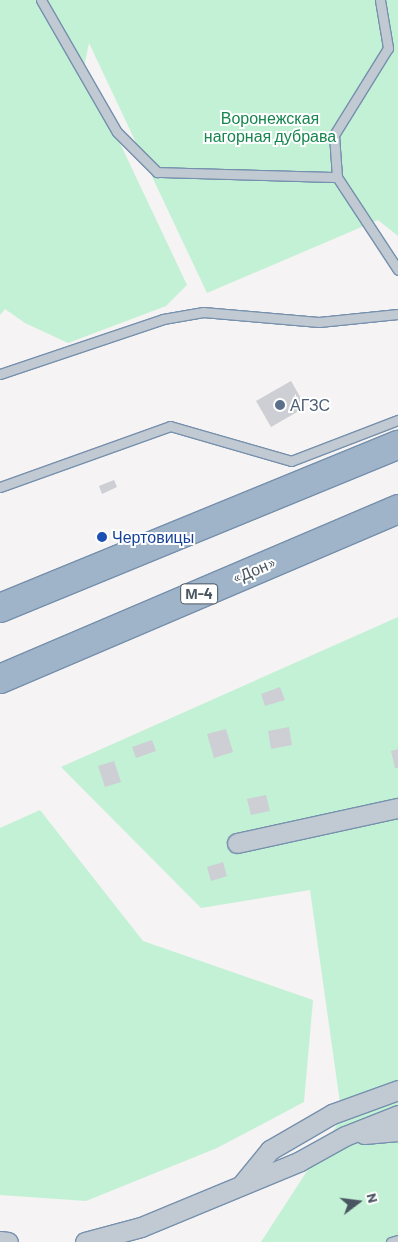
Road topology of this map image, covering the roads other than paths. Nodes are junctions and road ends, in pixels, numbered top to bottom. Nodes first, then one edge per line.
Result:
1 (41, 0) edge
2 (380, 0) edge
3 (337, 177) junction
4 (398, 270) edge
5 (398, 314) edge
6 (0, 374) edge
7 (398, 420) edge
8 (398, 445) edge
9 (0, 487) edge
10 (398, 509) edge
11 (0, 608) edge
12 (0, 679) edge
13 (398, 808) edge
14 (237, 843) dead end
15 (398, 1090) edge
16 (398, 1115) edge
17 (398, 1132) edge
18 (345, 1136) junction
19 (242, 1184) junction
20 (398, 1240) edge
21 (0, 1241) edge
22 (8, 1242) edge
23 (85, 1242) edge
24 (391, 1242) edge

1 - 3 lane
2 - 3 lane
3 - 4 lane
5 - 6 lane
7 - 9 lane
8 - 11 highway
10 - 12 highway, «Дон» / М-4
13 - 14 street
15 - 19 street
16 - 18 street
17 - 18 street
18 - 19 street
19 - 23 street
20 - 24 lane
21 - 22 street

